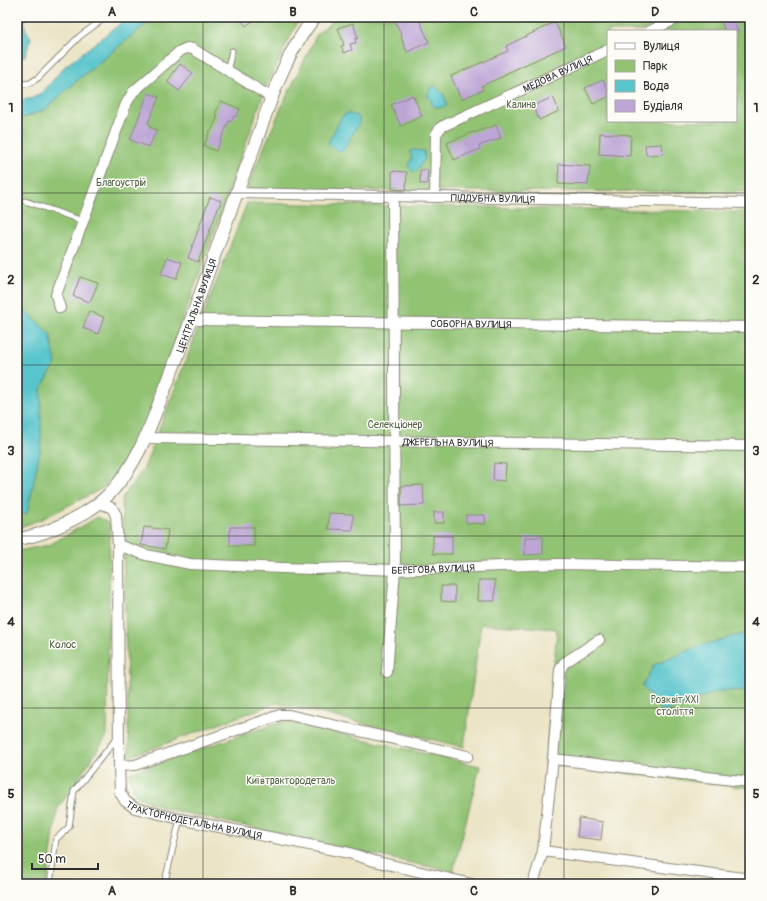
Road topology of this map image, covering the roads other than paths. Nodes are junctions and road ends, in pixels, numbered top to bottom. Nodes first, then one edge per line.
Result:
1 (106, 17) edge
2 (315, 17) edge
3 (680, 17) edge
4 (652, 30) edge
5 (607, 50) edge
6 (232, 51) dead end
7 (227, 71) junction
8 (17, 84) edge
9 (272, 98) junction
10 (236, 193) junction
11 (393, 196) junction
12 (435, 197) junction
13 (25, 201) dead end
14 (750, 203) edge
15 (83, 222) junction
16 (60, 308) dead end
17 (192, 320) junction
18 (394, 322) junction
19 (750, 327) edge
20 (145, 438) junction
21 (394, 441) junction
22 (750, 446) edge
23 (100, 503) junction
24 (17, 539) edge
25 (118, 546) junction
26 (750, 568) edge
27 (395, 570) junction
28 (599, 640) dead end
29 (387, 672) dead end
30 (118, 737) junction
31 (468, 756) dead end
32 (553, 759) junction
33 (119, 766) junction
34 (750, 782) edge
35 (180, 819) junction
36 (543, 851) junction
37 (750, 879) edge
38 (165, 881) dead end
39 (50, 884) edge
40 (472, 884) edge
41 (533, 884) edge

1 - 8 lane
2 - 9 street, ЦЕНТРАЛЬНА ВУЛИЦЯ
3 - 4 street
5 - 12 street, МЕДОВА ВУЛИЦЯ
6 - 7 lane
7 - 9 street
7 - 15 street
9 - 10 street, ЦЕНТРАЛЬНА ВУЛИЦЯ
10 - 11 street, ПІДДУБНА ВУЛИЦЯ
10 - 17 street, ЦЕНТРАЛЬНА ВУЛИЦЯ
11 - 12 street, ПІДДУБНА ВУЛИЦЯ
11 - 18 street
12 - 14 street, ПІДДУБНА ВУЛИЦЯ
13 - 15 lane
15 - 16 street
17 - 18 street, СОБОРНА ВУЛИЦЯ
17 - 20 street, ЦЕНТРАЛЬНА ВУЛИЦЯ
18 - 19 street, СОБОРНА ВУЛИЦЯ
18 - 21 street
20 - 21 street, ДЖЕРЕЛЬНА ВУЛИЦЯ
20 - 23 street, ЦЕНТРАЛЬНА ВУЛИЦЯ
21 - 22 street, ДЖЕРЕЛЬНА ВУЛИЦЯ
21 - 27 street
23 - 24 street, ЦЕНТРАЛЬНА ВУЛИЦЯ
23 - 25 street, ТРАКТОРНОДЕТАЛЬНА ВУЛИЦЯ
25 - 27 street, БЕРЕГОВА ВУЛИЦЯ
25 - 30 street, ТРАКТОРНОДЕТАЛЬНА ВУЛИЦЯ
26 - 27 street, БЕРЕГОВА ВУЛИЦЯ
27 - 29 street
28 - 32 street
30 - 33 street, ТРАКТОРНОДЕТАЛЬНА ВУЛИЦЯ
30 - 39 lane
31 - 33 street
32 - 34 street
32 - 36 street
33 - 35 street, ТРАКТОРНОДЕТАЛЬНА ВУЛИЦЯ
35 - 38 lane
35 - 40 street, ТРАКТОРНОДЕТАЛЬНА ВУЛИЦЯ
36 - 37 street
36 - 41 street

